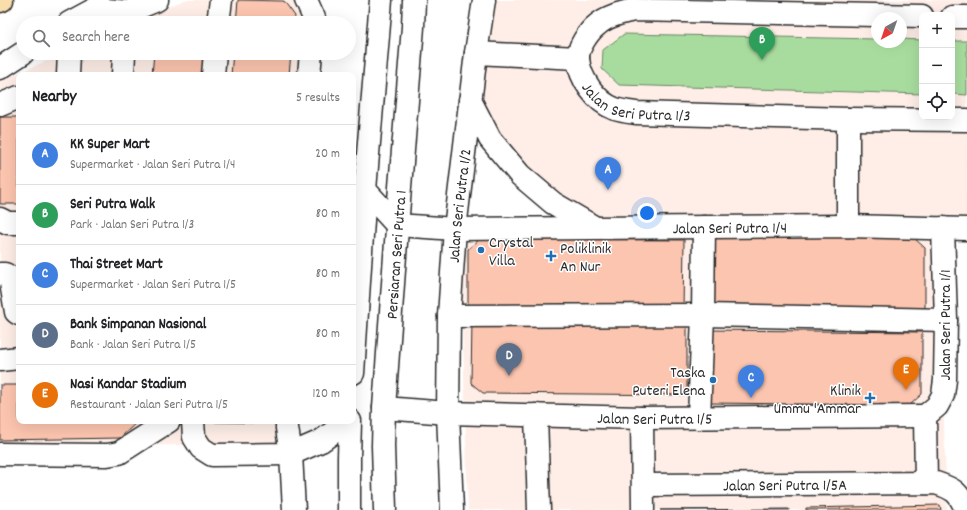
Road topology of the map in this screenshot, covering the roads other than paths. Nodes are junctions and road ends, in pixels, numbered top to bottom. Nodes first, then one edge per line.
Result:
1 (157, 0) edge
2 (221, 0) edge
3 (306, 0) edge
4 (380, 0) edge
5 (414, 0) edge
6 (484, 0) edge
7 (852, 7) edge
8 (83, 16) edge
9 (124, 16) edge
10 (130, 16) edge
11 (219, 16) edge
12 (313, 16) edge
13 (919, 16) edge
14 (955, 17) edge
15 (967, 17) edge
16 (476, 53) junction
17 (16, 58) edge
18 (578, 58) junction
19 (69, 60) edge
20 (124, 60) edge
21 (214, 60) edge
22 (311, 60) edge
23 (0, 68) edge
24 (68, 72) edge
25 (123, 72) edge
26 (213, 72) edge
27 (310, 72) edge
28 (16, 98) edge
29 (470, 100) junction
30 (0, 105) edge
31 (848, 119) junction
32 (967, 120) edge
33 (400, 187) junction
34 (365, 190) junction
35 (0, 219) edge
36 (16, 223) edge
37 (397, 225) junction
38 (848, 226) junction
39 (594, 227) junction
40 (704, 227) junction
41 (446, 228) junction
42 (943, 228) junction
43 (967, 229) edge
44 (0, 234) edge
45 (16, 234) edge
46 (394, 260) junction
47 (0, 274) edge
48 (16, 312) edge
49 (703, 315) junction
50 (449, 316) junction
51 (946, 320) junction
52 (356, 327) edge
53 (16, 358) edge
54 (0, 360) edge
55 (384, 408) junction
56 (417, 410) junction
57 (448, 413) junction
58 (536, 415) junction
59 (925, 416) junction
60 (642, 418) junction
61 (699, 418) junction
62 (162, 424) edge
63 (193, 424) edge
64 (287, 424) edge
65 (346, 424) edge
66 (350, 424) edge
67 (383, 446) junction
68 (0, 454) edge
69 (291, 454) junction
70 (349, 458) junction
71 (926, 483) junction
72 (644, 485) junction
73 (959, 485) edge
74 (294, 510) edge
75 (349, 510) edge
76 (385, 510) edge
77 (452, 510) edge
78 (539, 510) edge
79 (644, 510) edge
80 (966, 510) edge

1 - 10 street
2 - 11 street
3 - 12 street
4 - 34 street
5 - 33 street, Persiaran Seri Putra 1
6 - 16 street, Jalan Seri Putra 1/2
7 - 13 street, Jalan Seri Putra 1/3
7 - 18 street, Jalan Seri Putra 1/3
8 - 9 street
14 - 15 street
16 - 18 street
16 - 29 street, Jalan Seri Putra 1/2
17 - 23 street
18 - 31 street, Jalan Seri Putra 1/3
19 - 24 street
20 - 25 street
21 - 26 street
22 - 27 street
28 - 30 street
29 - 39 street
29 - 41 street, Jalan Seri Putra 1/2
31 - 32 street, Jalan Seri Putra 1/3
31 - 38 street
33 - 37 street, Persiaran Seri Putra 1
33 - 41 street
34 - 37 street
34 - 52 street
35 - 36 street
37 - 41 street, Jalan Seri Putra 1/4
37 - 46 street, Persiaran Seri Putra 1
38 - 40 street, Jalan Seri Putra 1/4
38 - 42 street, Jalan Seri Putra 1/4
39 - 40 street, Jalan Seri Putra 1/4
39 - 41 street, Jalan Seri Putra 1/4
40 - 49 street
41 - 46 street
41 - 50 street, Jalan Seri Putra 1/2
42 - 43 street, Jalan Seri Putra 1/4
42 - 51 street, Jalan Seri Putra 1/1
44 - 45 street
46 - 55 street, Persiaran Seri Putra 1
47 - 48 street
49 - 50 street
49 - 51 street
49 - 61 street
50 - 57 street, Jalan Seri Putra 1/2
51 - 59 street, Jalan Seri Putra 1/1
53 - 54 street
55 - 56 street, Jalan Seri Putra 1/5
55 - 67 street, Persiaran Seri Putra 1
55 - 70 street
56 - 57 street, Jalan Seri Putra 1/5
56 - 67 street
57 - 58 street, Jalan Seri Putra 1/5
57 - 77 street, Jalan Seri Putra 1/2
58 - 60 street, Jalan Seri Putra 1/5
58 - 78 street
59 - 61 street, Jalan Seri Putra 1/5
59 - 71 street
60 - 61 street, Jalan Seri Putra 1/5
60 - 72 street
62 - 68 street
63 - 69 street
64 - 69 street
65 - 69 street
66 - 70 street
67 - 76 street, Persiaran Seri Putra 1
69 - 74 street
70 - 75 street
71 - 72 street, Jalan Seri Putra 1/5A
71 - 73 street, Jalan Seri Putra 1/5A
72 - 79 street
73 - 80 street

